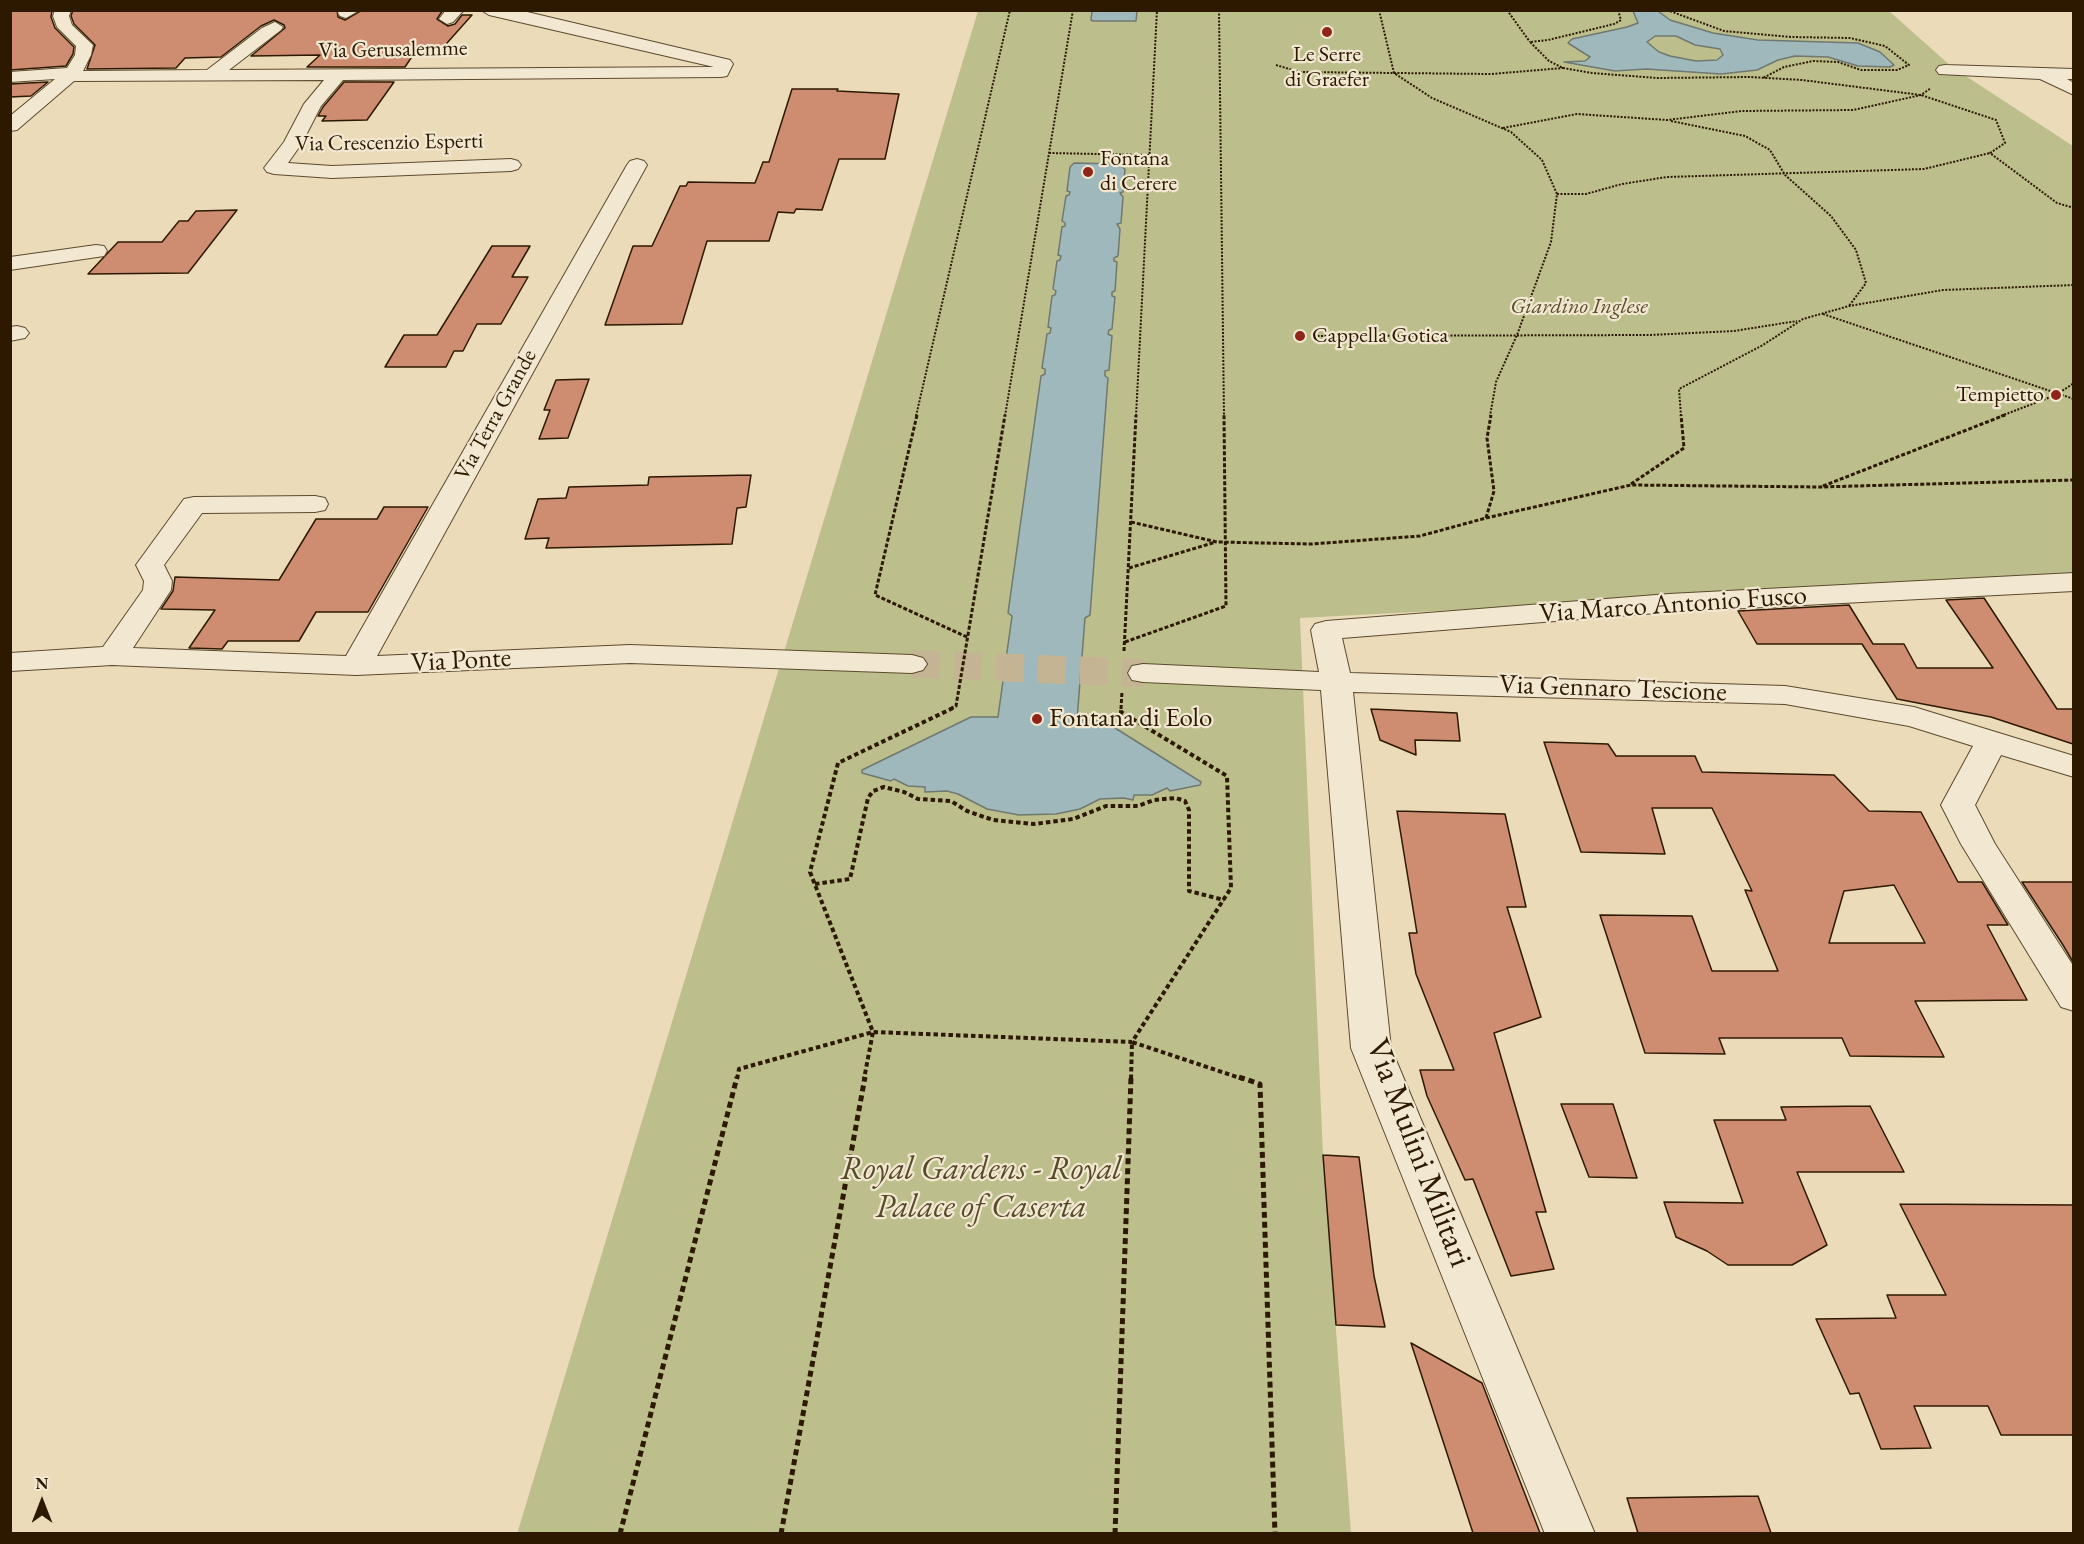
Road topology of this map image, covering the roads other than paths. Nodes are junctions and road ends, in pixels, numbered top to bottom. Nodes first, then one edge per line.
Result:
1 (63, 10) edge
2 (489, 10) edge
3 (275, 27) dead end
4 (1945, 70) dead end
5 (69, 74) junction
6 (338, 74) junction
7 (2044, 74) junction
8 (2073, 74) edge
9 (211, 75) junction
10 (10, 77) edge
11 (2073, 90) edge
12 (10, 126) edge
13 (511, 165) dead end
14 (637, 165) dead end
15 (96, 251) dead end
16 (10, 264) edge
17 (315, 504) dead end
18 (2073, 582) edge
19 (112, 656) junction
20 (10, 662) edge
21 (912, 663) tunnel mouth
22 (356, 666) junction
23 (1130, 672) tunnel mouth
24 (1336, 682) junction
25 (1992, 740) junction
26 (2073, 767) edge
27 (2073, 998) edge
28 (1570, 1533) edge

1 - 5 street
2 - 6 street, Via Gerusalemme
3 - 9 street
4 - 7 street
5 - 9 street, Via Gerusalemme
5 - 10 street, Via Gerusalemme
5 - 12 street
6 - 9 street, Via Gerusalemme
6 - 13 street, Via Crescenzio Esperti
7 - 8 street
7 - 11 street
14 - 22 street, Via Terra Grande
15 - 16 street
17 - 19 street
18 - 24 street, Via Marco Antonio Fusco
19 - 20 street, Via Ponte
19 - 22 street, Via Ponte
21 - 22 street, Via Ponte
23 - 24 street, Via Gennaro Tescione
24 - 25 street, Via Gennaro Tescione
24 - 28 street, Via Mulini Militari
25 - 26 street, Via Gennaro Tescione
25 - 27 street

